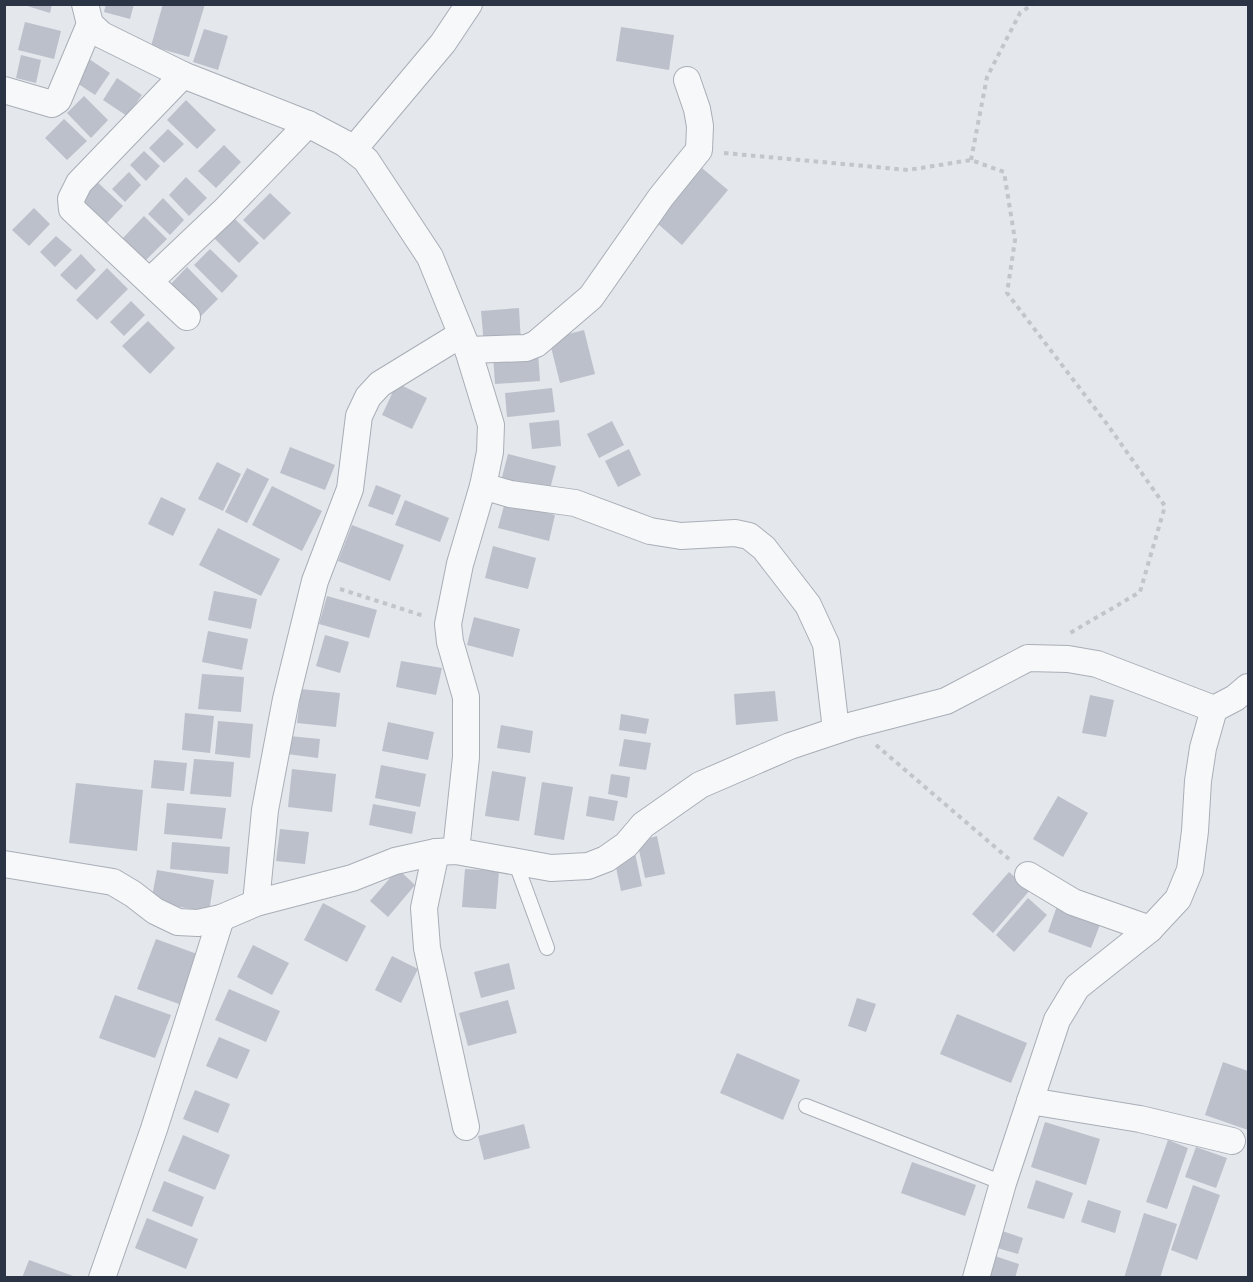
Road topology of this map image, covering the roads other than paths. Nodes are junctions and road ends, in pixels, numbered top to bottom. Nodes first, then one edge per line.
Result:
1 (469, 4) edge
2 (88, 14) edge
3 (183, 75) junction
4 (687, 80) dead end
5 (4, 90) edge
6 (308, 124) junction
7 (354, 149) junction
8 (150, 281) junction
9 (187, 317) dead end
10 (464, 342) junction
11 (483, 486) junction
12 (1248, 687) edge
13 (1214, 709) junction
14 (844, 727) junction
15 (446, 852) junction
16 (514, 861) junction
17 (4, 864) edge
18 (1028, 875) road end
19 (256, 903) junction
20 (221, 918) junction
21 (1150, 928) junction
22 (547, 948) dead end
23 (1030, 1101) junction
24 (806, 1106) dead end
25 (466, 1126) dead end
26 (1232, 1141) dead end
27 (1003, 1183) junction
28 (102, 1278) edge
29 (976, 1278) edge

1 - 7 street
2 - 3 street
2 - 5 street
3 - 6 street
3 - 8 street
4 - 10 street
6 - 7 street
6 - 8 street
7 - 10 street
8 - 9 street
10 - 11 street
10 - 19 street
11 - 14 street
11 - 15 street
12 - 13 street
13 - 14 street
13 - 21 street
14 - 16 street
15 - 16 street
15 - 19 street
15 - 25 street
16 - 22 lane
17 - 20 street
18 - 21 street
19 - 20 street
20 - 28 street
21 - 23 street
23 - 26 street
23 - 27 street
24 - 27 lane
27 - 29 street

